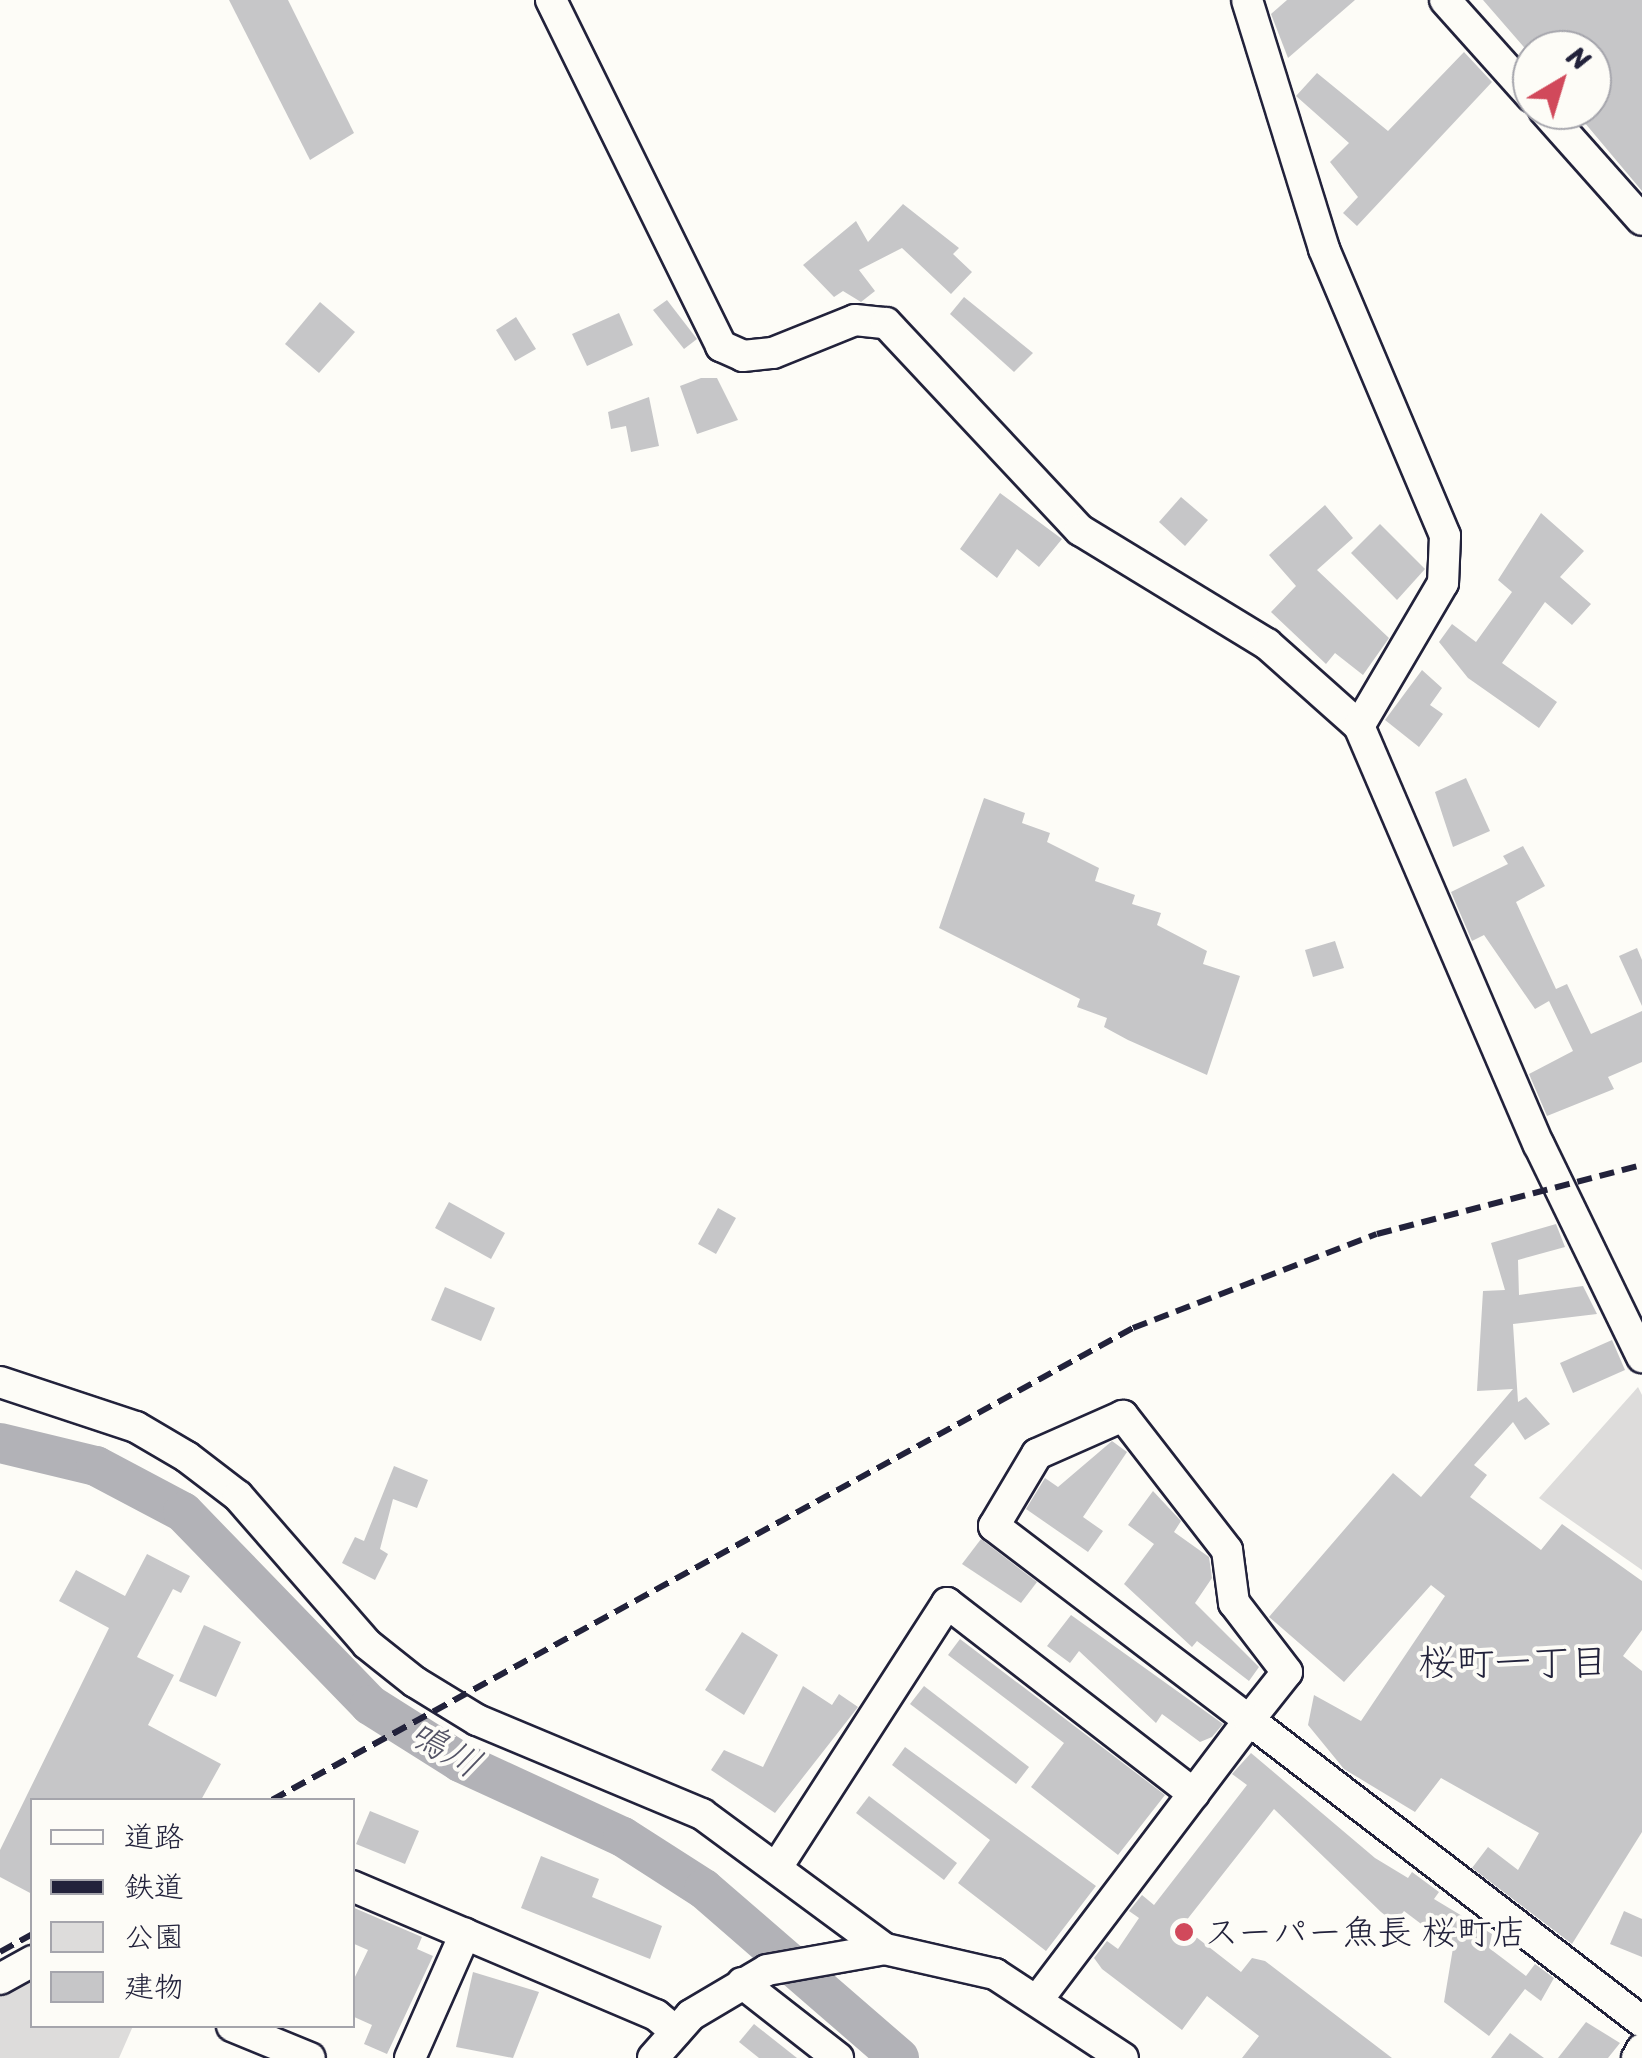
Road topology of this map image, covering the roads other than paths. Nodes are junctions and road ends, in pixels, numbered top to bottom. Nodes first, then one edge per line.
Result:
1 (551, 0) edge
2 (1248, 0) edge
3 (1445, 0) edge
4 (1512, 75) edge
5 (1562, 130) edge
6 (1642, 220) edge
7 (1358, 726) junction
8 (1642, 1357) edge
9 (0, 1382) edge
10 (1249, 1720) junction
11 (1194, 1794) junction
12 (777, 1868) junction
13 (355, 1887) edge
14 (465, 1934) junction
15 (886, 1949) junction
16 (30, 1962) edge
17 (754, 1977) junction
18 (0, 1979) edge
19 (1039, 1998) junction
20 (1642, 2022) edge
21 (237, 2028) edge
22 (676, 2032) junction
23 (1642, 2049) edge
24 (823, 2053) edge
25 (310, 2058) edge
26 (410, 2058) edge
27 (654, 2058) edge
28 (1123, 2058) edge
29 (1637, 2058) edge

1 - 7 street
2 - 7 street
3 - 4 street
5 - 6 street
7 - 8 street
9 - 12 street
10 - 10 street
10 - 11 street
10 - 20 street
11 - 12 street
11 - 19 street
12 - 15 street
13 - 14 street
14 - 22 street
14 - 26 street
15 - 17 street
15 - 19 street
16 - 18 street
17 - 22 street
17 - 24 street
19 - 28 street
21 - 25 street
22 - 27 street
23 - 29 street

